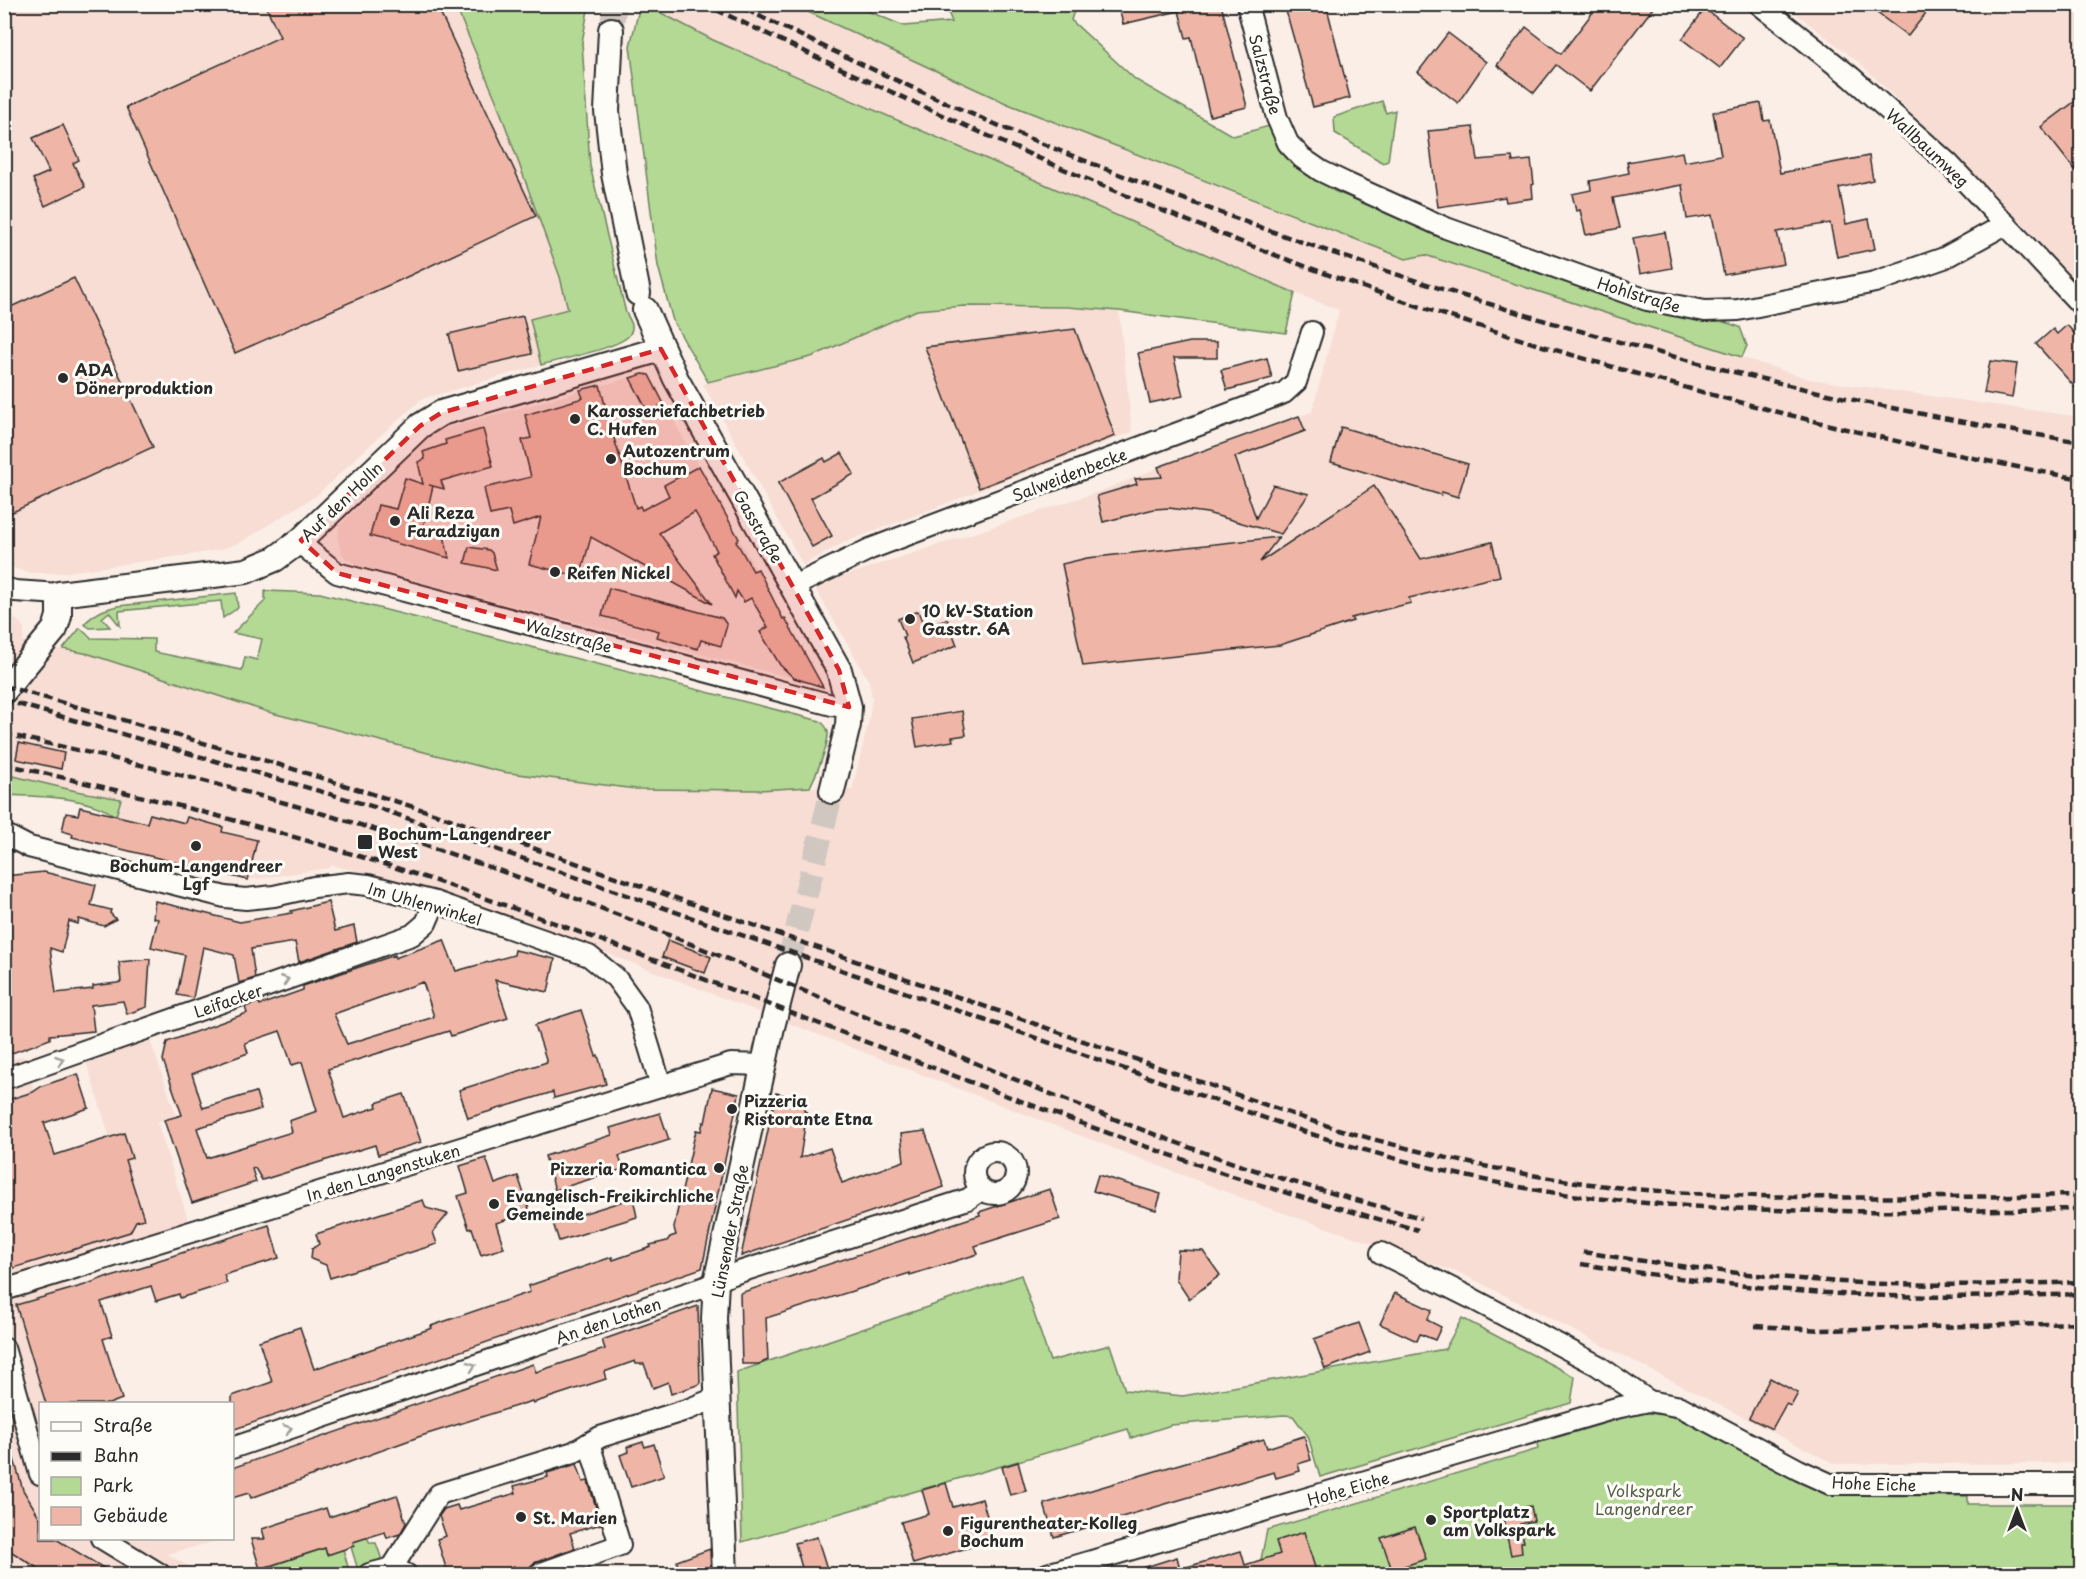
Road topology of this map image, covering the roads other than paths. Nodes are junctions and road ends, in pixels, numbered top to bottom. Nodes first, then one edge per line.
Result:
1 (1247, 4) edge
2 (1759, 4) edge
3 (611, 30) tunnel mouth
4 (1288, 143) joint
5 (2006, 224) junction
6 (2082, 306) edge
7 (1312, 332) dead end
8 (661, 349) junction
9 (301, 540) junction
10 (794, 586) junction
11 (4, 588) edge
12 (59, 594) junction
13 (4, 691) edge
14 (849, 707) junction
15 (832, 791) tunnel mouth
16 (4, 834) edge
17 (435, 902) junction
18 (788, 965) tunnel mouth
19 (764, 1065) junction
20 (4, 1079) edge
21 (661, 1086) junction
22 (981, 1190) dead end
23 (1381, 1253) dead end
24 (716, 1282) junction
25 (4, 1290) edge
26 (4, 1348) edge
27 (717, 1397) junction
28 (1649, 1401) junction
29 (589, 1443) junction
30 (234, 1447) edge
31 (39, 1470) edge
32 (2082, 1484) edge
33 (103, 1540) edge
34 (399, 1571) edge
35 (160, 1575) edge
36 (369, 1575) edge
37 (539, 1575) edge
38 (725, 1575) edge
39 (1047, 1575) edge

1 - 4 street, Salzstraße
2 - 5 street, Wallbaumweg
3 - 8 street, Gasstraße
4 - 5 street, Hohlstraße
5 - 6 street, Wallbaumweg
7 - 10 street, Salweidenbecke
8 - 9 street, Auf den Holln
8 - 10 street, Gasstraße
9 - 12 street, Auf den Holln
9 - 14 street, Walzstraße
10 - 14 street, Gasstraße
11 - 12 street, Auf den Holln
12 - 13 street
14 - 15 street
16 - 17 street, Im Uhlenwinkel
20 -> 17 street, Leifacker
17 - 21 street, Im Uhlenwinkel
18 - 19 street, Lünsender Straße
19 - 21 street, In den Langenstuken
19 - 24 street, Lünsender Straße
21 - 25 street, In den Langenstuken
22 - 24 street, An den Lothen
23 - 28 street, Hohe Eiche
24 - 27 street, Lünsender Straße
30 -> 24 street, An den Lothen
26 - 31 street
27 - 29 street
27 - 38 street, Lünsender Straße
28 - 32 street, Hohe Eiche
28 - 39 street, Hohe Eiche
29 - 34 street
29 - 37 street
33 - 35 street
34 - 36 street

